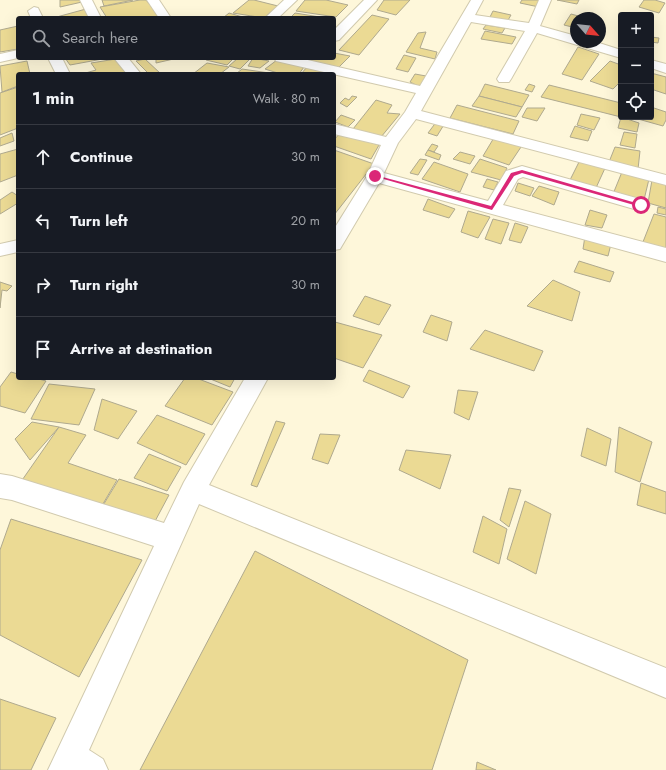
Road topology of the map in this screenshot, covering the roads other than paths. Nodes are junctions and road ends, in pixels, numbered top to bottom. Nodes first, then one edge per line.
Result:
1 (86, 0) edge
2 (153, 0) edge
3 (291, 0) edge
4 (371, 0) edge
5 (477, 0) edge
6 (545, 0) edge
7 (94, 16) edge
8 (164, 16) edge
9 (273, 16) edge
10 (466, 17) junction
11 (533, 28) junction
12 (336, 36) edge
13 (570, 38) edge
14 (602, 48) edge
15 (618, 53) edge
16 (16, 54) edge
17 (0, 58) edge
18 (56, 60) edge
19 (123, 60) edge
20 (290, 60) edge
21 (654, 65) edge
22 (666, 69) edge
23 (62, 72) edge
24 (132, 72) edge
25 (504, 79) dead end
26 (424, 91) junction
27 (412, 113) junction
28 (336, 130) edge
29 (390, 143) junction
30 (375, 176) junction
31 (666, 180) edge
32 (641, 205) dead end
33 (492, 208) junction
34 (336, 241) edge
35 (16, 246) edge
36 (0, 250) edge
37 (666, 254) edge
38 (256, 380) edge
39 (0, 486) edge
40 (193, 490) junction
41 (170, 538) junction
42 (666, 682) edge
43 (76, 765) edge

1 - 7 street
2 - 8 street
3 - 9 street
4 - 12 street
5 - 10 street
6 - 11 street
10 - 11 street
10 - 26 street
11 - 13 street
11 - 25 street
14 - 15 street
16 - 17 street
18 - 23 street
19 - 24 street
20 - 26 street
21 - 22 street
26 - 27 street
27 - 29 street
27 - 31 street
28 - 29 street
29 - 30 street
30 - 33 street
30 - 34 street
32 - 33 street
33 - 37 street
35 - 36 street
38 - 40 street
39 - 41 street
40 - 41 street
40 - 42 street
41 - 43 street

